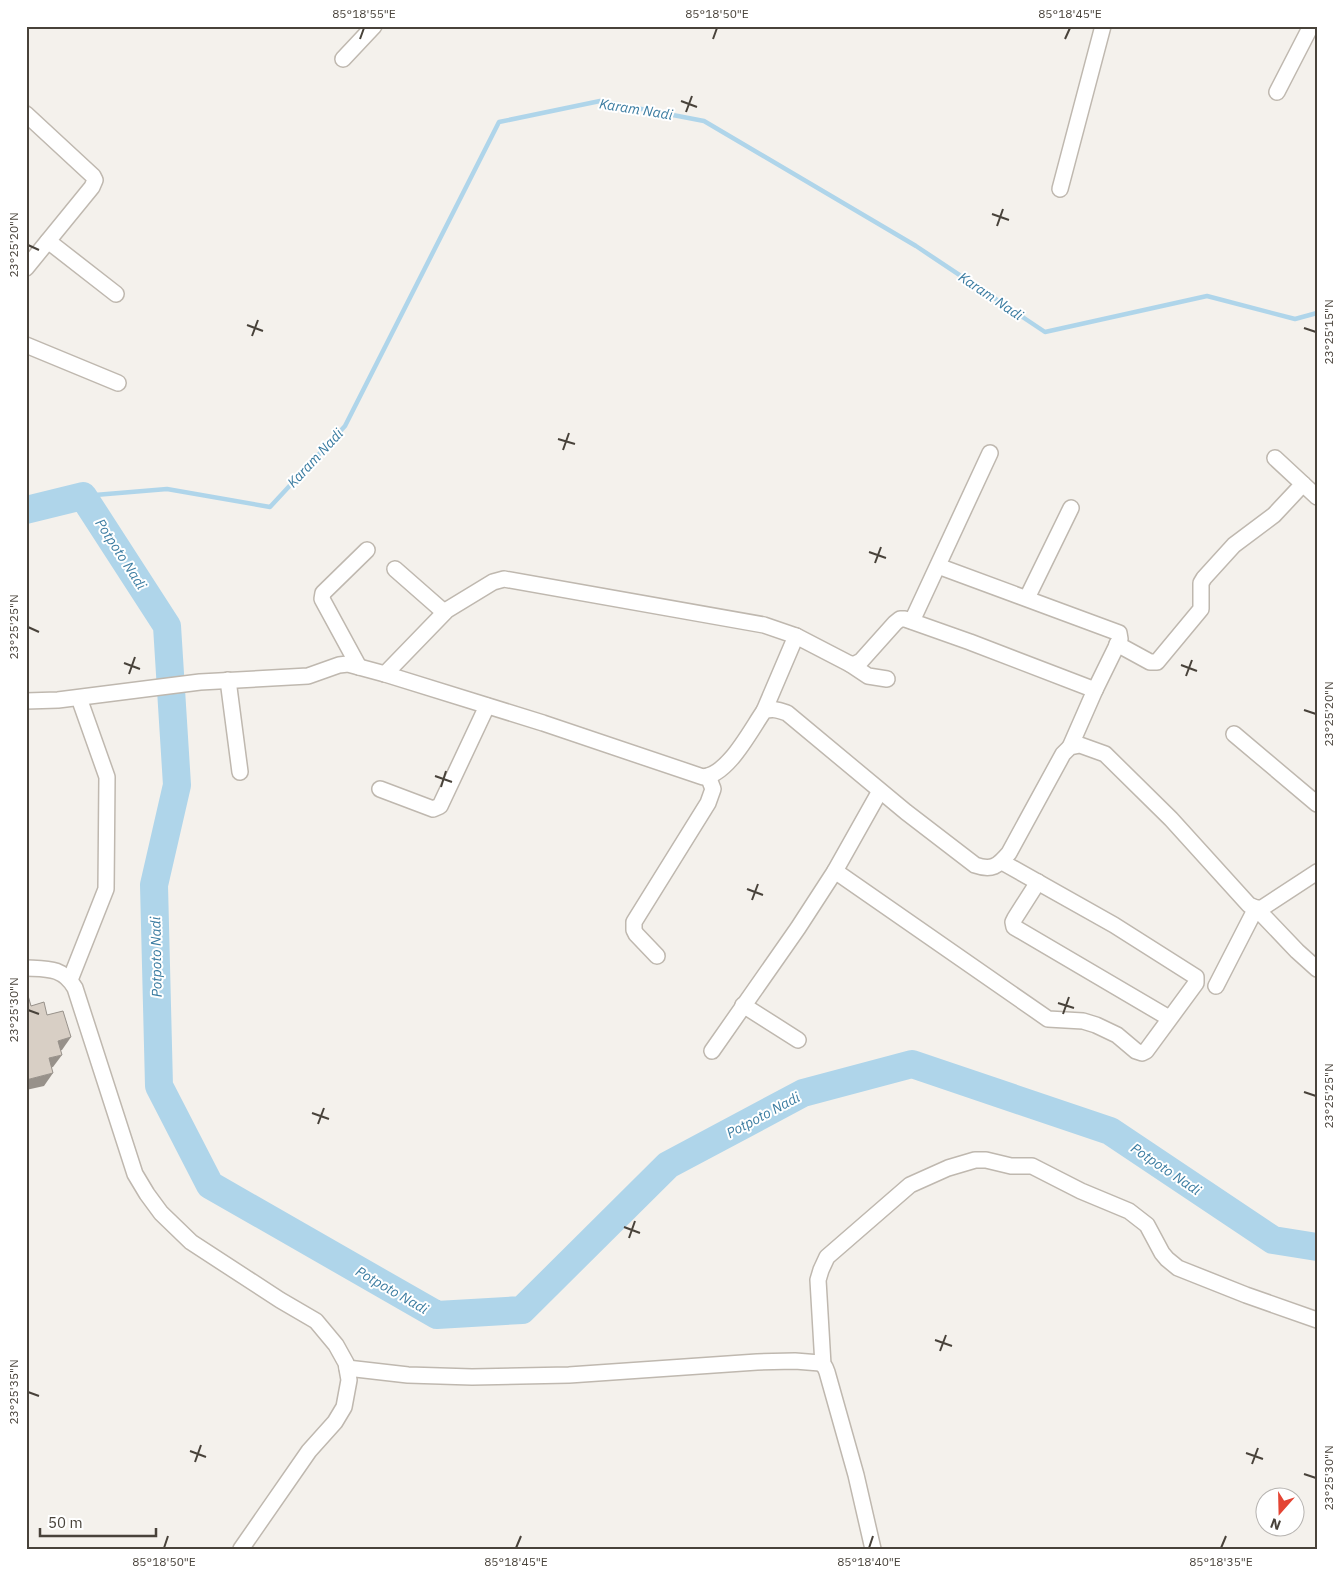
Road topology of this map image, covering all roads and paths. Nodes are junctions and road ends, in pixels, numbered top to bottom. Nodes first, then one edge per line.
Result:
1 (374, 26) edge
2 (1102, 26) edge
3 (1311, 26) edge
4 (343, 59) dead end
5 (1277, 92) dead end
6 (26, 114) edge
7 (1060, 189) dead end
8 (48, 241) junction
9 (26, 268) edge
10 (116, 294) dead end
11 (26, 345) edge
12 (118, 383) dead end
13 (990, 453) dead end
14 (1275, 458) dead end
15 (1303, 484) junction
16 (1317, 497) edge
17 (1071, 508) dead end
18 (367, 550) dead end
19 (938, 566) junction
20 (395, 568) dead end
21 (1027, 598) junction
22 (444, 612) junction
23 (912, 621) junction
24 (796, 636) junction
25 (1117, 644) junction
26 (850, 664) junction
27 (359, 667) junction
28 (385, 674) junction
29 (887, 679) dead end
30 (228, 680) junction
31 (1095, 690) junction
32 (79, 698) junction
33 (26, 700) edge
34 (487, 706) junction
35 (764, 711) junction
36 (1234, 734) dead end
37 (1070, 747) junction
38 (240, 772) dead end
39 (708, 776) junction
40 (380, 789) dead end
41 (880, 791) junction
42 (1317, 804) edge
43 (1002, 862) junction
44 (835, 871) junction
45 (1317, 872) edge
46 (1038, 882) junction
47 (1256, 908) junction
48 (657, 956) dead end
49 (26, 968) edge
50 (1317, 968) edge
51 (70, 980) junction
52 (1216, 986) dead end
53 (743, 1005) junction
54 (1175, 1017) junction
55 (798, 1040) dead end
56 (712, 1051) dead end
57 (1317, 1320) edge
58 (820, 1363) junction
59 (347, 1368) junction
60 (241, 1549) edge
61 (873, 1549) edge

1 - 4 street
2 - 7 street
3 - 5 street
6 - 8 street
8 - 9 street
8 - 10 street
11 - 12 street
13 - 19 street
14 - 15 street
15 - 16 street
15 - 25 street
17 - 21 street
18 - 27 street
19 - 21 street
19 - 23 street
20 - 22 street
21 - 25 street
22 - 24 street
22 - 28 street
23 - 26 street
23 - 31 street
24 - 26 street
24 - 35 street
25 - 31 street
26 - 29 street
27 - 28 street
27 - 30 street
28 - 34 street
30 - 32 street
30 - 38 street
31 - 37 street
32 - 33 street
32 - 51 street
34 - 39 street
34 - 40 street
35 - 39 street
35 - 41 street
36 - 42 street
37 - 43 street
37 - 47 street
39 - 48 street
41 - 43 street
41 - 44 street
43 - 46 street
44 - 53 street
44 - 54 street
45 - 47 street
46 - 54 street
46 - 54 street
47 - 50 street
47 - 52 street
49 - 51 street
51 - 59 street
53 - 55 street
53 - 56 street
57 - 58 street
58 - 59 street
58 - 61 street
59 - 60 street

